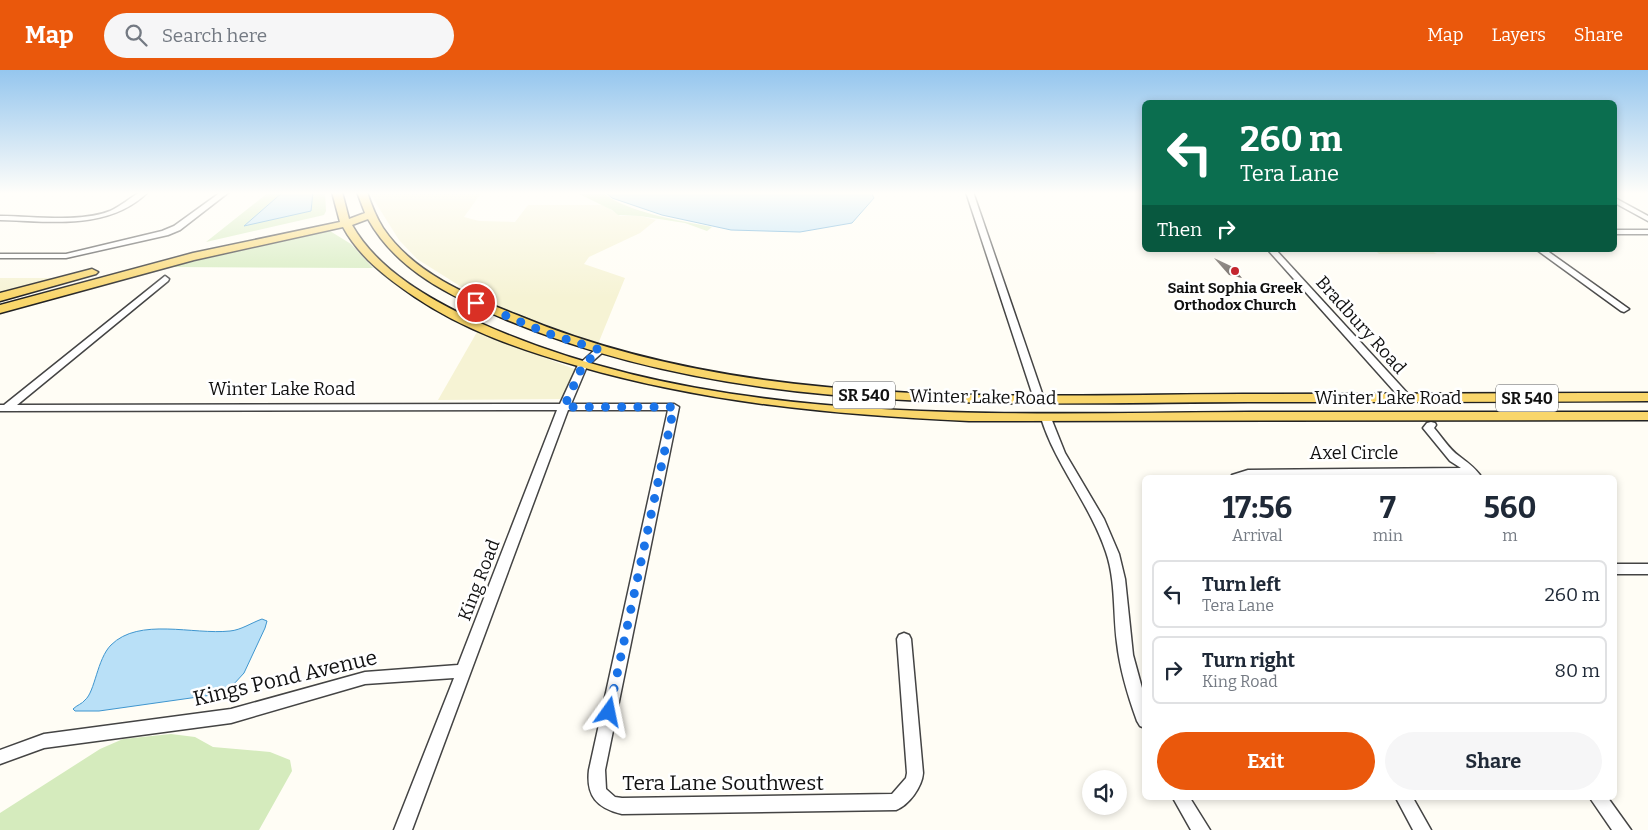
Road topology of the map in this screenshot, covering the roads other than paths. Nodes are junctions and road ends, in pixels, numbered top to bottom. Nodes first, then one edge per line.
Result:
1 (177, 227) edge
2 (303, 227) edge
3 (315, 227) edge
4 (349, 227) edge
5 (377, 227) edge
6 (981, 227) edge
7 (1617, 232) edge
8 (1648, 232) edge
9 (1274, 252) edge
10 (1544, 252) edge
11 (0, 256) edge
12 (165, 278) dead end
13 (0, 298) edge
14 (0, 309) edge
15 (1624, 309) dead end
16 (600, 350) junction
17 (583, 365) junction
18 (1648, 397) edge
19 (1406, 398) junction
20 (1580, 398) junction
21 (1039, 399) junction
22 (1182, 399) junction
23 (564, 407) junction
24 (674, 407) joint
25 (3, 408) edge
26 (1648, 416) edge
27 (1286, 417) junction
28 (1046, 418) junction
29 (1086, 418) junction
30 (1427, 421) junction
31 (1245, 475) edge
32 (1474, 475) edge
33 (1617, 569) edge
34 (1648, 569) edge
35 (904, 639) dead end
36 (464, 671) junction
37 (1142, 712) edge
38 (0, 758) edge
39 (1182, 800) edge
40 (1405, 800) edge
41 (1600, 800) edge
42 (403, 830) edge
43 (1201, 830) edge
44 (1422, 830) edge
45 (1622, 830) edge

1 - 11 street
2 - 13 main road
3 - 14 main road
4 - 17 main road, Winter Lake Road / SR 540
5 - 16 main road, Winter Lake Road / SR 540
6 - 21 street
7 - 8 street
9 - 19 street, Bradbury Road
10 - 15 street
12 - 25 street
16 - 17 street, King Road
16 - 21 main road, Winter Lake Road / SR 540
17 - 23 street, King Road
17 - 28 main road, Winter Lake Road / SR 540
18 - 20 main road, Winter Lake Road / SR 540
19 - 20 main road, Winter Lake Road / SR 540
19 - 22 main road, Winter Lake Road / SR 540
19 - 27 main road
20 - 30 main road
21 - 22 main road, Winter Lake Road / SR 540
22 - 29 main road
23 - 24 street, Winter Lake Road
23 - 25 street, Winter Lake Road
23 - 36 street, King Road
24 - 35 street, Tera Lane Southwest
26 - 30 main road, Winter Lake Road / SR 540
27 - 29 main road, Winter Lake Road / SR 540
27 - 30 main road, Winter Lake Road / SR 540
28 - 29 main road, Winter Lake Road / SR 540
28 - 37 street
30 - 32 street
31 - 32 street, Axel Circle
33 - 34 street
36 - 38 street, Kings Pond Avenue
36 - 42 street, King Road
39 - 43 street
40 - 44 street
41 - 45 street

